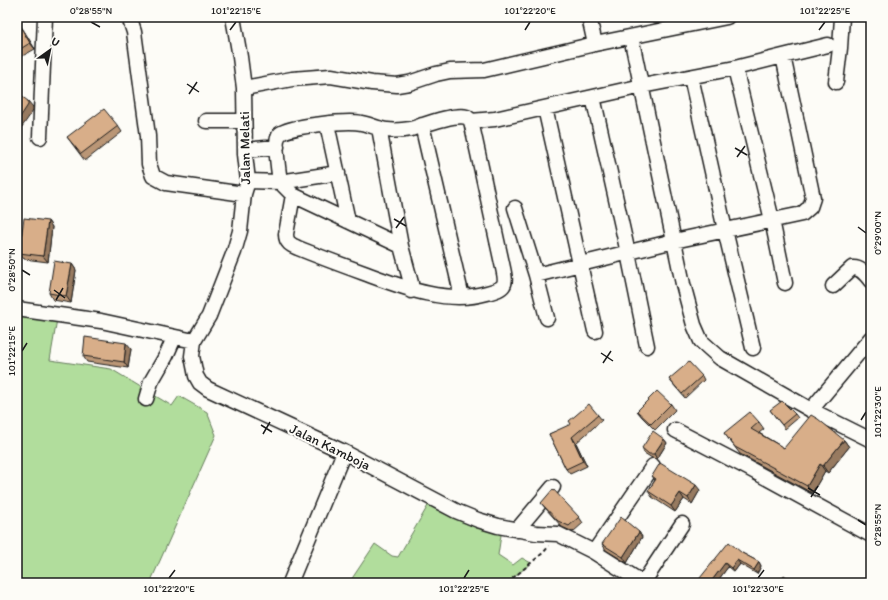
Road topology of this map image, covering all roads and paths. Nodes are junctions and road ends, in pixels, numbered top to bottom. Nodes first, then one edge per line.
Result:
1 (45, 17) edge
2 (129, 17) edge
3 (233, 17) edge
4 (589, 17) edge
5 (727, 17) edge
6 (842, 17) edge
7 (631, 37) junction
8 (595, 44) junction
9 (828, 44) dead end
10 (783, 56) junction
11 (735, 68) junction
12 (691, 77) junction
13 (836, 82) dead end
14 (642, 86) junction
15 (244, 88) junction
16 (593, 97) junction
17 (545, 108) junction
18 (206, 121) dead end
19 (244, 121) junction
20 (471, 121) junction
21 (327, 124) junction
22 (422, 125) junction
23 (379, 128) junction
24 (40, 137) dead end
25 (277, 147) junction
26 (245, 150) junction
27 (338, 173) junction
28 (280, 182) junction
29 (246, 188) junction
30 (293, 195) junction
31 (515, 208) dead end
32 (772, 220) junction
33 (348, 221) junction
34 (725, 230) junction
35 (674, 241) junction
36 (401, 246) junction
37 (628, 253) junction
38 (579, 264) junction
39 (536, 275) junction
40 (871, 281) edge
41 (785, 283) dead end
42 (833, 286) dead end
43 (411, 290) junction
44 (462, 297) junction
45 (17, 309) edge
46 (547, 318) dead end
47 (595, 331) dead end
48 (174, 338) junction
49 (871, 338) edge
50 (194, 341) junction
51 (647, 346) dead end
52 (753, 348) dead end
53 (146, 399) dead end
54 (811, 410) junction
55 (675, 430) dead end
56 (871, 440) edge
57 (344, 452) junction
58 (653, 466) dead end
59 (553, 487) dead end
60 (682, 524) dead end
61 (517, 530) junction
62 (558, 534) junction
63 (871, 535) edge
64 (594, 552) junction
65 (290, 583) edge
66 (507, 583) edge
67 (643, 583) edge

1 - 24 street
2 - 29 street
3 - 15 street, Jalan Melati
4 - 8 street
5 - 7 street
6 - 13 street
7 - 8 street
7 - 14 street
8 - 15 street
9 - 10 street
10 - 11 street
10 - 32 street
11 - 12 street
11 - 32 street
12 - 14 street
12 - 34 street
14 - 16 street
14 - 35 street
15 - 19 street, Jalan Melati
16 - 17 street
16 - 37 street
17 - 20 street
17 - 38 street
18 - 19 street
19 - 26 street, Jalan Melati
20 - 22 street
20 - 44 street
21 - 23 street
21 - 25 street
21 - 27 street
22 - 23 street
22 - 44 street
23 - 36 street
25 - 26 street
25 - 28 street
26 - 29 street, Jalan Melati
27 - 28 street
27 - 33 street
28 - 29 street
28 - 30 street
29 - 50 street, Jalan Melati
30 - 33 street
30 - 43 street
31 - 39 street
32 - 34 street
32 - 41 street
33 - 36 street
34 - 35 street
34 - 52 street
35 - 37 street
35 - 54 street
36 - 43 street
37 - 38 street
37 - 51 street
38 - 39 street
38 - 47 street
39 - 46 street
40 - 42 street
43 - 44 street
45 - 48 street
48 - 50 street
48 - 53 street
49 - 54 street
50 - 57 street, Jalan Kamboja
54 - 56 street
55 - 63 street
57 - 61 street, Jalan Kamboja
57 - 65 street
58 - 64 street
59 - 61 street
60 - 67 street
61 - 62 street, Jalan Kamboja
62 - 64 street, Jalan Kamboja
62 - 66 path
64 - 67 street, Jalan Kamboja

